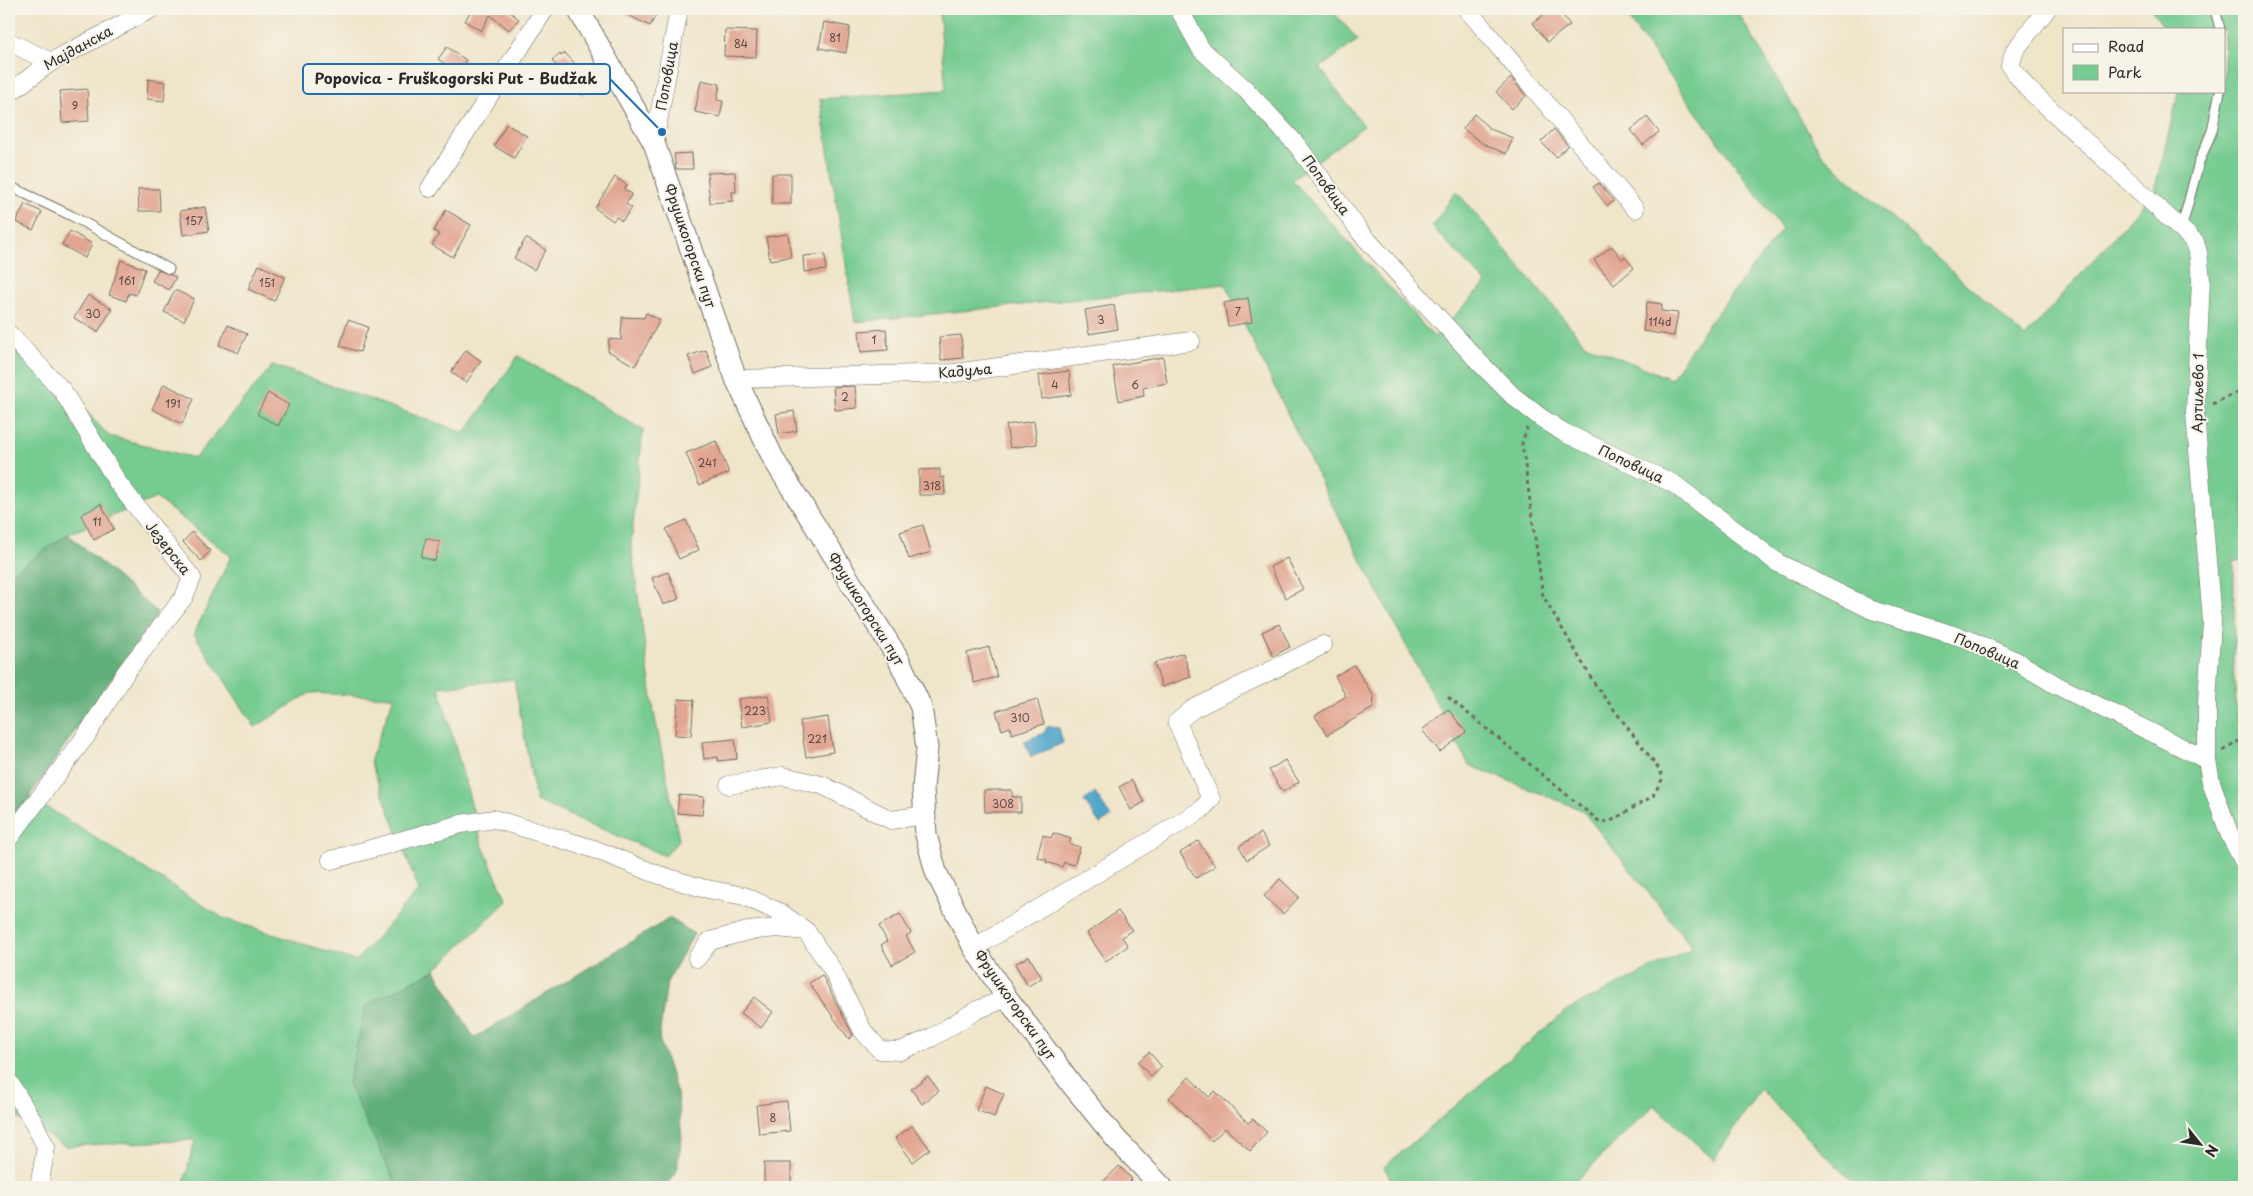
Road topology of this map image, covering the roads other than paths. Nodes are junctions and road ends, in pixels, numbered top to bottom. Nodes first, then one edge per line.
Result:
1 (151, 9) edge
2 (545, 9) edge
3 (578, 9) edge
4 (680, 9) edge
5 (1179, 9) edge
6 (1467, 9) edge
7 (2048, 9) edge
8 (2215, 9) edge
9 (2220, 28) edge
10 (9, 42) edge
11 (51, 62) junction
12 (9, 92) edge
13 (2220, 92) edge
14 (654, 143) junction
15 (9, 186) edge
16 (430, 188) dead end
17 (1635, 209) dead end
18 (2181, 230) junction
19 (169, 269) dead end
20 (9, 334) edge
21 (1191, 341) dead end
22 (736, 379) junction
23 (1323, 646) dead end
24 (2207, 760) junction
25 (729, 785) dead end
26 (925, 815) junction
27 (9, 838) edge
28 (331, 860) dead end
29 (2244, 862) edge
30 (806, 931) junction
31 (974, 948) junction
32 (698, 958) dead end
33 (1007, 998) junction
34 (9, 1082) edge
35 (40, 1187) edge
36 (1162, 1187) edge

1 - 11 street, Мајданска
2 - 16 street
3 - 14 street, Фрушкогорски пут
4 - 14 street, Поповица
5 - 24 street, Поповица
6 - 17 street
7 - 18 street, Артиљево 1
8 - 9 lane
10 - 11 street
11 - 12 street, Мајданска
13 - 18 lane
14 - 22 street, Фрушкогорски пут
15 - 19 lane
18 - 24 street, Артиљево 1
20 - 27 street, Језерска
21 - 22 street, Кадуља
22 - 26 street, Фрушкогорски пут
23 - 31 street
24 - 29 street, Артиљево 1
25 - 26 street
26 - 31 street, Фрушкогорски пут
28 - 30 street
30 - 32 street
30 - 33 street
31 - 33 street, Фрушкогорски пут
33 - 36 street, Фрушкогорски пут
34 - 35 street

